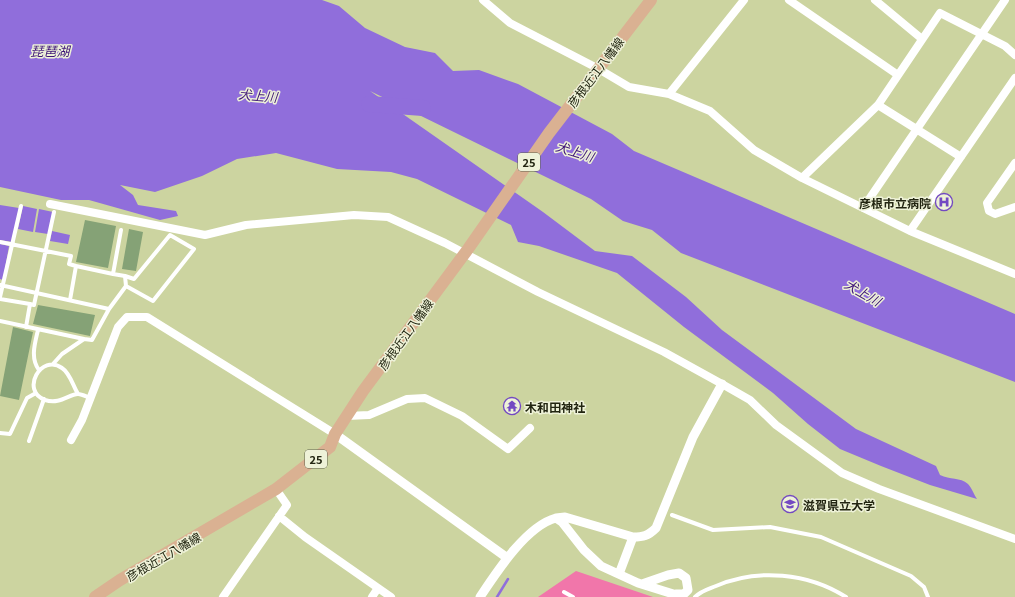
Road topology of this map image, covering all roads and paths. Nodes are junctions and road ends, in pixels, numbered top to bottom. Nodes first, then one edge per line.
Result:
1 (483, 0) edge
2 (651, 0) edge
3 (744, 0) edge
4 (790, 0) edge
5 (875, 0) edge
6 (1006, 0) edge
7 (982, 33) junction
8 (922, 39) junction
9 (1015, 55) edge
10 (594, 72) junction
11 (898, 75) junction
12 (1015, 78) edge
13 (669, 94) junction
14 (878, 105) junction
15 (917, 130) junction
16 (961, 157) junction
17 (1015, 163) edge
18 (802, 178) junction
19 (50, 204) dead end
20 (21, 206) dead end
21 (1015, 207) edge
22 (863, 208) junction
23 (54, 212) dead end
24 (122, 230) dead end
25 (910, 231) junction
26 (0, 242) edge
27 (13, 245) junction
28 (46, 251) junction
29 (466, 251) junction
30 (76, 266) junction
31 (113, 274) junction
32 (1015, 274) edge
33 (124, 276) junction
34 (2, 285) edge
35 (126, 286) junction
36 (36, 293) junction
37 (0, 298) edge
38 (70, 300) junction
39 (30, 304) junction
40 (109, 309) junction
41 (0, 321) edge
42 (26, 327) junction
43 (38, 330) junction
44 (84, 339) junction
45 (53, 364) junction
46 (39, 370) junction
47 (722, 384) junction
48 (36, 393) junction
49 (78, 394) junction
50 (44, 399) junction
51 (90, 399) junction
52 (347, 416) junction
53 (530, 428) dead end
54 (0, 433) edge
55 (335, 434) junction
56 (71, 440) dead end
57 (29, 441) dead end
58 (276, 489) junction
59 (672, 515) dead end
60 (279, 516) junction
61 (556, 518) junction
62 (633, 537) junction
63 (1015, 539) edge
64 (506, 557) junction
65 (620, 574) junction
66 (642, 584) junction
67 (378, 588) junction
68 (564, 592) dead end
69 (97, 596) edge
70 (679, 596) edge
71 (223, 597) edge
72 (372, 597) edge
73 (391, 597) edge
74 (480, 597) edge
75 (573, 597) edge
76 (694, 597) edge
77 (846, 597) edge
78 (928, 597) edge

1 - 10 street
2 - 10 main road, 彦根近江八幡線 / 25
3 - 13 street
4 - 11 street
5 - 8 street
6 - 7 street
7 - 8 street
7 - 9 street
7 - 15 street
8 - 11 street
10 - 13 street
10 - 29 main road, 彦根近江八幡線 / 25
11 - 14 street
12 - 16 street
13 - 18 street
14 - 15 street
14 - 18 street
15 - 16 street
15 - 22 street
16 - 25 street
17 - 21 street
18 - 22 street
19 - 29 street
20 - 27 lane
22 - 25 street
23 - 28 lane
24 - 31 lane
25 - 32 street
26 - 27 lane
27 - 28 lane
27 - 34 lane
28 - 30 lane
28 - 36 lane
29 - 47 street
29 - 52 main road, 彦根近江八幡線 / 25
30 - 31 lane
30 - 38 lane
31 - 33 lane
33 - 35 lane
33 - 35 lane
34 - 36 lane
34 - 37 lane
35 - 40 lane
36 - 38 lane
36 - 39 lane
37 - 39 lane
38 - 40 lane
39 - 42 lane
40 - 44 lane
41 - 42 lane
42 - 43 lane
43 - 44 lane
43 - 46 lane
44 - 45 lane
45 - 46 lane
45 - 49 lane
46 - 48 lane
47 - 62 street
47 - 63 street
48 - 50 lane
48 - 54 lane
49 - 50 lane
49 - 51 lane
50 - 57 lane
51 - 55 street
51 - 56 street
52 - 53 street
52 - 55 main road, 彦根近江八幡線 / 25
55 - 58 main road, 彦根近江八幡線 / 25
55 - 64 street
58 - 60 street
58 - 69 main road, 彦根近江八幡線 / 25
59 - 78 lane
60 - 67 street
60 - 71 street
61 - 62 street
61 - 64 street
61 - 65 street
62 - 65 street
64 - 74 street
65 - 66 street
66 - 70 street
66 - 70 street
67 - 72 street
67 - 73 street
68 - 75 lane
76 - 77 lane

